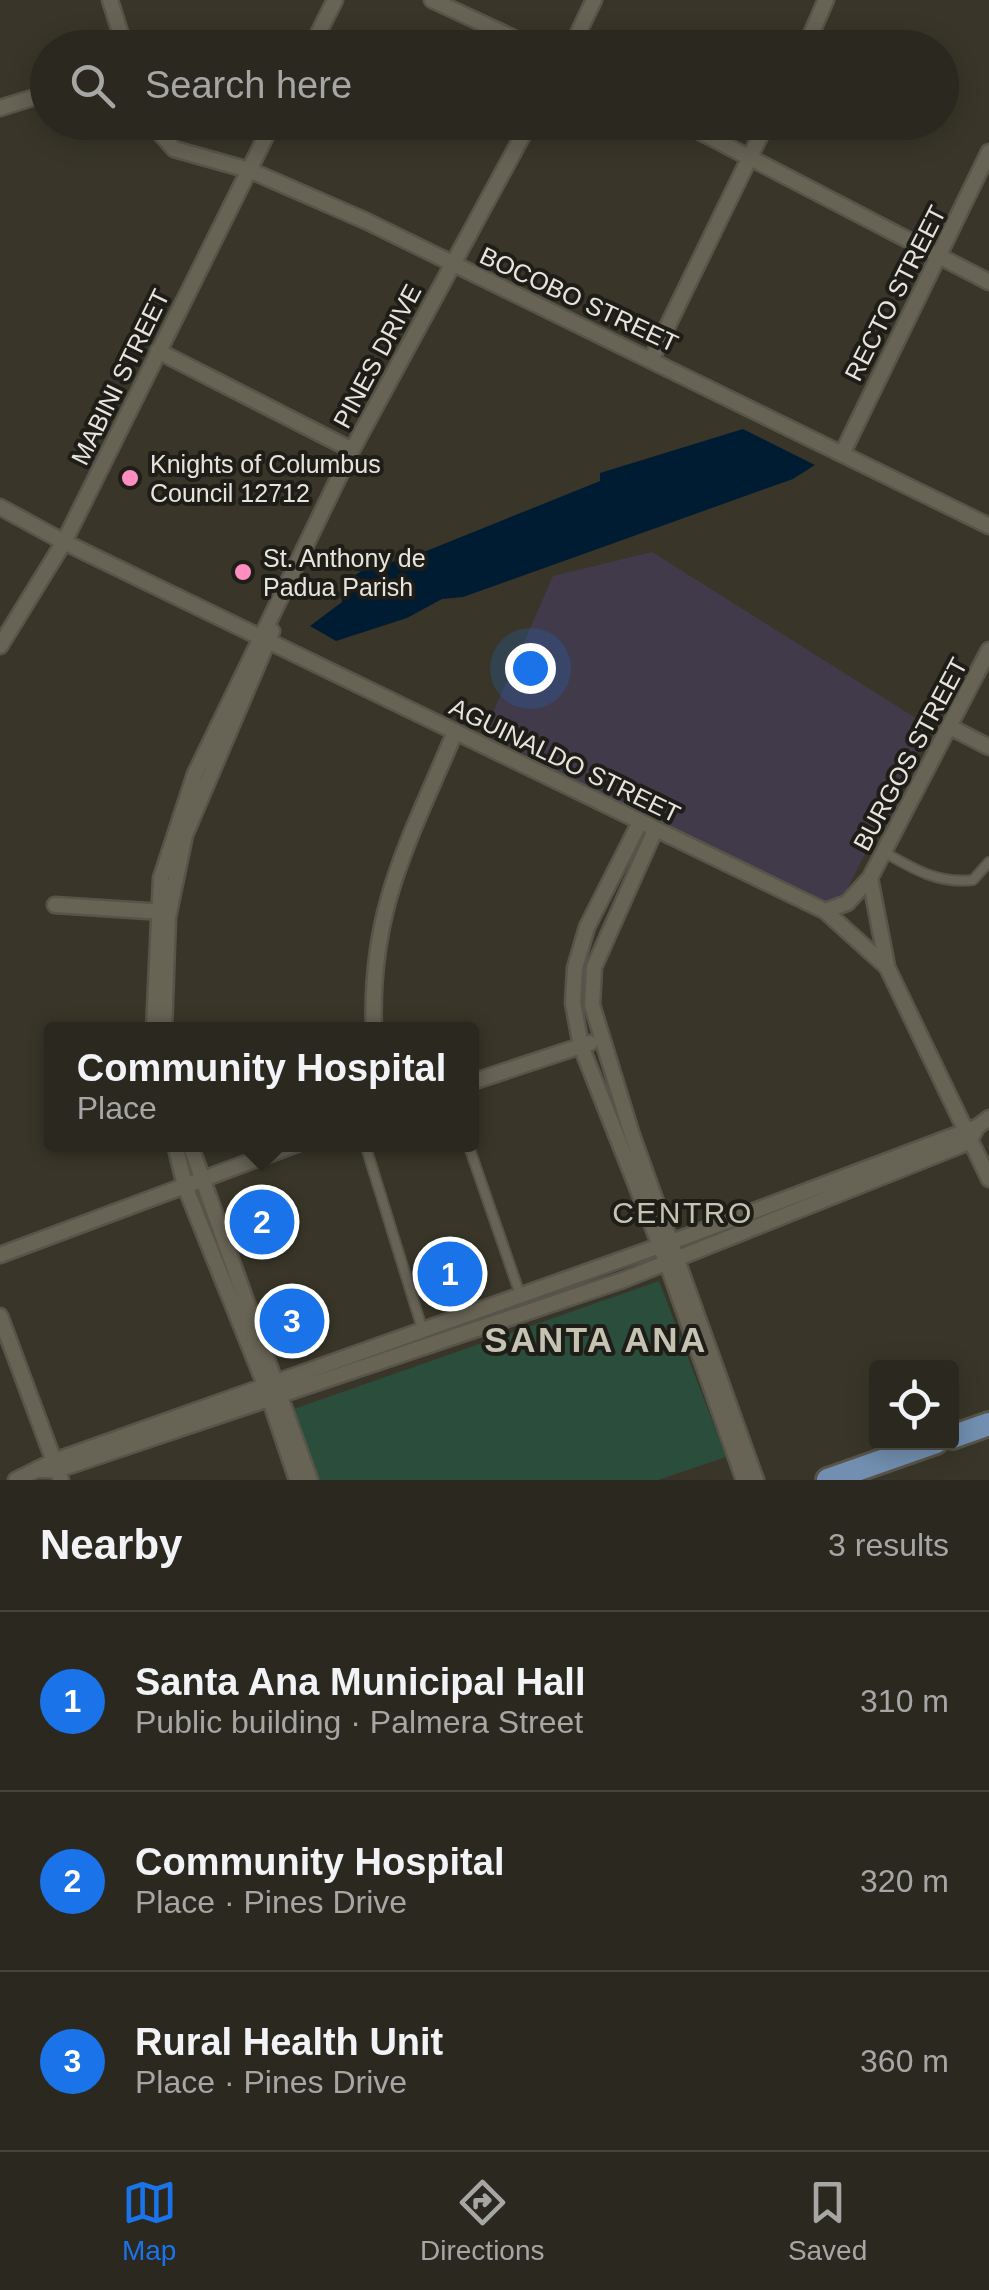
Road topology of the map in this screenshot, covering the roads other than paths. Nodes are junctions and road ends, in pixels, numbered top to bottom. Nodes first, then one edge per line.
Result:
1 (110, 0) edge
2 (335, 0) edge
3 (432, 0) edge
4 (594, 0) edge
5 (826, 0) edge
6 (119, 30) edge
7 (320, 30) edge
8 (496, 30) edge
9 (580, 30) edge
10 (814, 30) edge
11 (30, 99) edge
12 (0, 108) edge
13 (166, 140) edge
14 (264, 140) edge
15 (520, 140) edge
16 (714, 140) edge
17 (758, 140) edge
18 (989, 152) edge
19 (748, 158) junction
20 (249, 170) junction
21 (938, 257) junction
22 (452, 264) junction
23 (989, 282) edge
24 (158, 351) junction
25 (652, 358) junction
26 (352, 450) junction
27 (842, 454) junction
28 (0, 506) edge
29 (989, 526) edge
30 (64, 542) junction
31 (265, 637) junction
32 (0, 646) edge
33 (989, 650) edge
34 (950, 727) junction
35 (455, 732) junction
36 (989, 747) edge
37 (640, 822) junction
38 (654, 830) junction
39 (884, 852) junction
40 (989, 862) edge
41 (870, 878) junction
42 (55, 905) dead end
43 (824, 911) junction
44 (162, 912) junction
45 (888, 967) junction
46 (576, 1018) junction
47 (155, 1022) edge
48 (164, 1022) edge
49 (374, 1022) edge
50 (600, 1040) junction
51 (582, 1046) junction
52 (554, 1055) junction
53 (479, 1080) edge
54 (975, 1129) edge
55 (177, 1152) edge
56 (193, 1152) edge
57 (276, 1152) edge
58 (368, 1152) edge
59 (471, 1152) edge
60 (989, 1179) edge
61 (202, 1181) junction
62 (185, 1186) junction
63 (665, 1243) junction
64 (0, 1255) edge
65 (672, 1262) junction
66 (520, 1294) junction
67 (472, 1310) junction
68 (0, 1316) edge
69 (422, 1328) junction
70 (478, 1329) junction
71 (272, 1390) junction
72 (989, 1424) edge
73 (959, 1435) edge
74 (913, 1450) edge
75 (53, 1470) edge
76 (16, 1480) edge
77 (297, 1480) edge
78 (310, 1480) edge
79 (744, 1480) edge
80 (756, 1480) edge
81 (828, 1480) edge

1 - 6 street
2 - 7 street
3 - 8 street
4 - 9 street
5 - 10 street
11 - 12 street
13 - 20 street, BOCOBO STREET
14 - 20 street, MABINI STREET
15 - 22 street, PINES DRIVE
16 - 19 street
17 - 19 street
18 - 21 street, RECTO STREET
19 - 21 street
19 - 25 street
20 - 22 street, BOCOBO STREET
20 - 24 street, MABINI STREET
21 - 23 street
21 - 27 street, RECTO STREET
22 - 25 street, BOCOBO STREET
22 - 26 street, PINES DRIVE
24 - 26 street
24 - 30 street, MABINI STREET
25 - 27 street, BOCOBO STREET
26 - 31 street, PINES DRIVE
27 - 29 street, BOCOBO STREET
28 - 30 street, AGUINALDO STREET
30 - 31 street, AGUINALDO STREET
30 - 32 street, MABINI STREET
31 - 35 street, AGUINALDO STREET
31 - 44 street, PINES DRIVE
33 - 34 street, BURGOS STREET
34 - 36 street
34 - 39 street, BURGOS STREET
35 - 37 street, AGUINALDO STREET
35 - 49 street
37 - 38 street, AGUINALDO STREET
37 - 46 street
38 - 43 street, AGUINALDO STREET
38 - 50 street
39 - 40 lane
39 - 41 street, BURGOS STREET
41 - 43 street, BURGOS STREET
41 - 45 street, BURGOS STREET
42 - 44 street
43 - 45 street, AGUINALDO STREET
44 - 47 street, PINES DRIVE
44 - 48 street, PINES DRIVE
45 - 54 street, AGUINALDO STREET
46 - 51 street
46 - 52 street
50 - 51 street
50 - 63 street
51 - 52 street
51 - 63 street
52 - 53 street
54 - 60 street, AGUINALDO STREET
54 - 63 street
54 - 65 street
55 - 62 street
56 - 61 street
57 - 61 street
58 - 69 lane
59 - 66 lane
61 - 62 street
61 - 71 street
62 - 64 street
62 - 71 street
63 - 65 street
63 - 66 street
65 - 70 street
65 - 79 street
65 - 80 street
66 - 67 street
67 - 69 street
67 - 70 street
68 - 75 street
69 - 71 street
70 - 71 street
71 - 75 street
71 - 77 street
71 - 78 street
72 - 73 main road
74 - 81 main road
75 - 76 street

